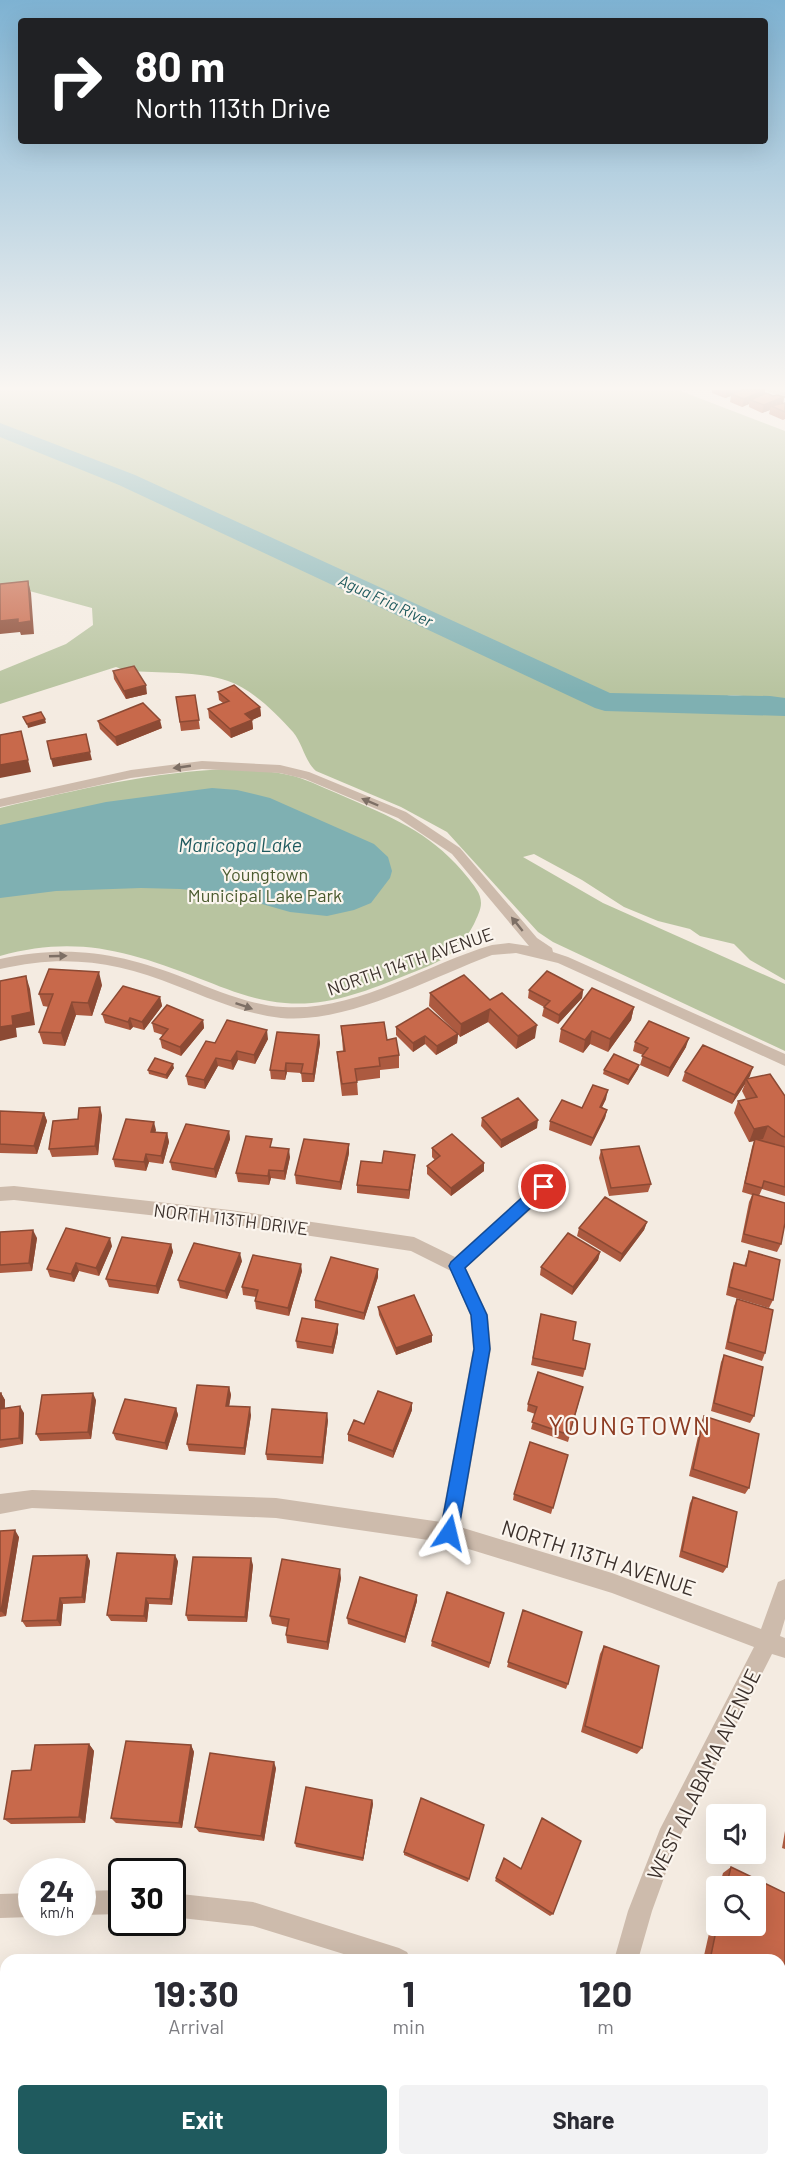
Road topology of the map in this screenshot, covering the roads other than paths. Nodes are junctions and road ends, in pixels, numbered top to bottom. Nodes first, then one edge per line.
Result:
1 (0, 803) edge
2 (563, 960) junction
3 (0, 963) edge
4 (785, 1060) edge
5 (544, 1187) dead end
6 (0, 1194) edge
7 (457, 1266) junction
8 (0, 1504) edge
9 (449, 1533) junction
10 (785, 1589) edge
11 (776, 1645) edge
12 (18, 1905) edge
13 (0, 1906) edge
14 (186, 1907) edge
15 (380, 1954) edge
16 (628, 1954) edge

2 -> 1 street
3 -> 2 street, NORTH 114TH AVENUE
2 - 4 street, NORTH 114TH AVENUE
5 - 7 street
6 - 7 street, NORTH 113TH DRIVE
7 - 9 street
8 - 9 street, NORTH 113TH AVENUE
9 - 11 street, NORTH 113TH AVENUE
10 - 11 street, WEST ALABAMA AVENUE
11 - 16 street, WEST ALABAMA AVENUE
12 - 13 street
14 - 15 street

